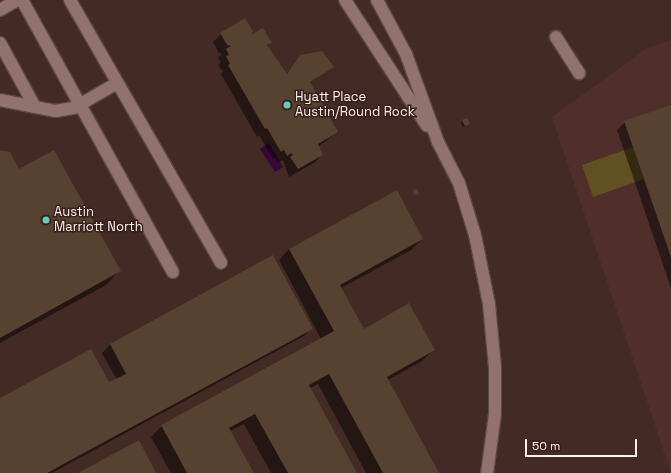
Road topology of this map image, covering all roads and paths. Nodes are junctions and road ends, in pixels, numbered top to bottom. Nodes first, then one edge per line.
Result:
1 (17, 0) edge
2 (22, 0) edge
3 (70, 0) edge
4 (345, 0) edge
5 (377, 0) edge
6 (0, 10) edge
7 (556, 36) dead end
8 (0, 43) edge
9 (579, 73) dead end
10 (117, 83) junction
11 (0, 100) edge
12 (81, 104) junction
13 (35, 107) junction
14 (438, 142) junction
15 (221, 263) dead end
16 (173, 272) dead end
17 (487, 473) edge

1 - 6 street
2 - 12 street
3 - 10 street
4 - 14 street
5 - 14 street
7 - 9 street
8 - 13 street
10 - 12 street
10 - 15 street
11 - 13 street
12 - 13 street
12 - 16 street
14 - 17 street

